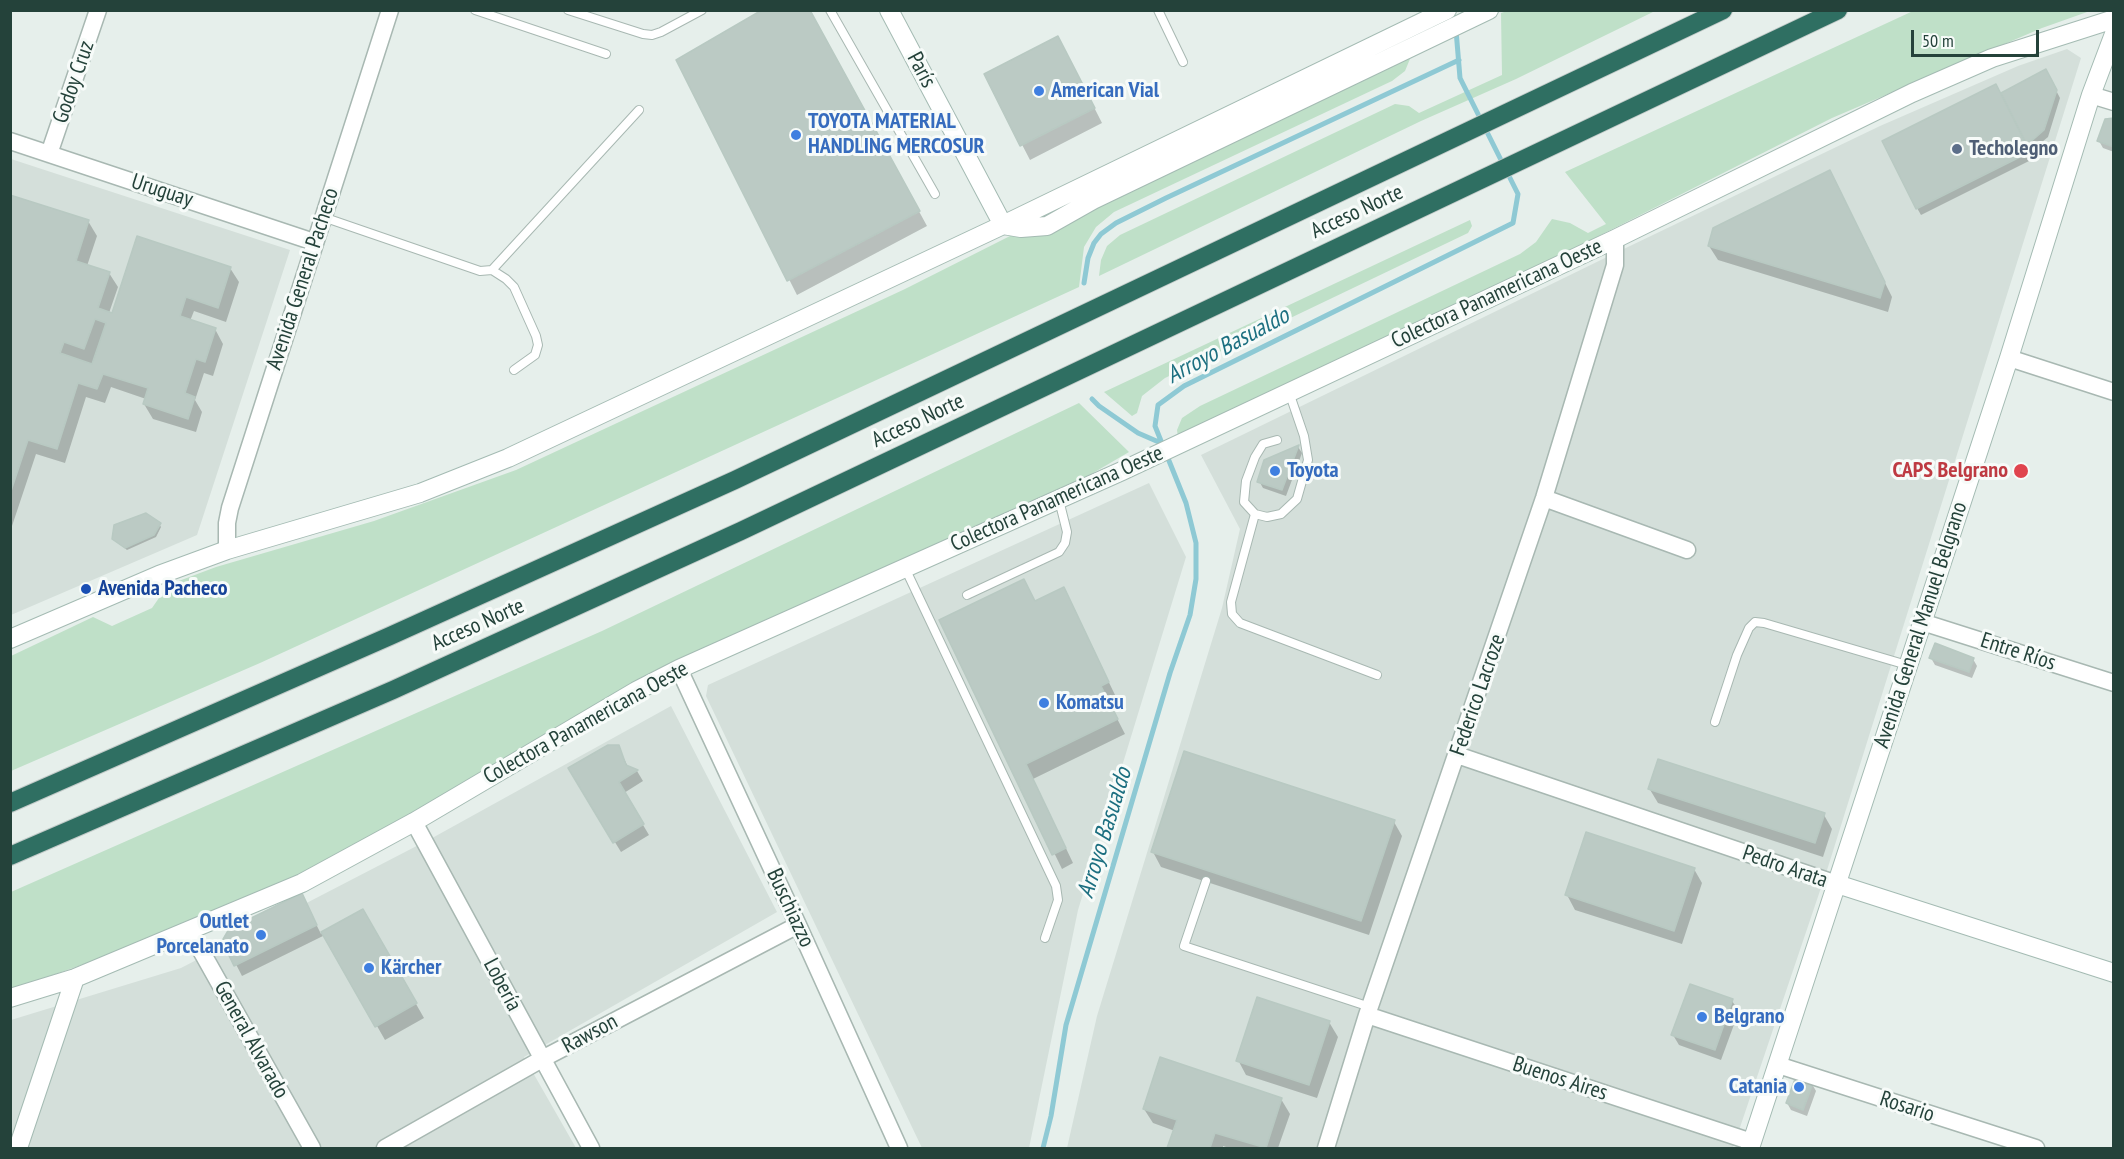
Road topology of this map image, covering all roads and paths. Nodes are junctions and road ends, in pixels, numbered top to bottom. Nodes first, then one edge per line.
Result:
1 (98, 10) edge
2 (475, 10) edge
3 (568, 10) edge
4 (702, 10) edge
5 (830, 10) edge
6 (889, 10) edge
7 (1158, 10) edge
8 (1447, 10) edge
9 (1489, 10) edge
10 (1723, 10) edge
11 (1838, 10) edge
12 (389, 11) edge
13 (2114, 19) edge
14 (2114, 34) edge
15 (606, 54) dead end
16 (1183, 62) dead end
17 (2091, 95) junction
18 (2114, 102) edge
19 (639, 110) dead end
20 (10, 141) edge
21 (49, 154) junction
22 (935, 194) dead end
23 (323, 217) junction
24 (1003, 225) junction
25 (1615, 239) junction
26 (314, 242) junction
27 (492, 270) junction
28 (2009, 358) junction
29 (514, 370) dead end
30 (1289, 392) junction
31 (2114, 392) edge
32 (1277, 440) dead end
33 (1544, 498) junction
34 (1059, 500) junction
35 (1255, 514) junction
36 (227, 550) junction
37 (1687, 550) dead end
38 (905, 568) junction
39 (967, 595) dead end
40 (1922, 621) junction
41 (10, 639) edge
42 (1907, 665) junction
43 (679, 669) junction
44 (1377, 675) dead end
45 (2114, 683) edge
46 (1715, 722) dead end
47 (1457, 755) junction
48 (10, 802) edge
49 (414, 822) junction
50 (10, 856) edge
51 (1206, 881) dead end
52 (1837, 884) junction
53 (798, 925) junction
54 (190, 931) junction
55 (1045, 938) dead end
56 (2114, 973) edge
57 (75, 978) junction
58 (10, 998) edge
59 (1369, 1011) junction
60 (542, 1059) junction
61 (1778, 1065) junction
62 (1751, 1145) edge
63 (20, 1148) edge
64 (312, 1149) edge
65 (385, 1149) edge
66 (591, 1149) edge
67 (899, 1149) edge
68 (1326, 1149) edge
69 (2036, 1149) edge

1 - 21 street, Godoy Cruz
2 - 15 lane
3 - 4 lane
5 - 22 lane
6 - 24 street, París
7 - 16 lane
8 - 24 street
9 - 24 street
10 - 48 highway, Acceso Norte
11 - 50 highway, Acceso Norte
12 - 23 street, Avenida General Pacheco
13 - 25 street, Colectora Panamericana Oeste
14 - 17 street, Avenida General Manuel Belgrano
17 - 18 street
17 - 28 street, Avenida General Manuel Belgrano
19 - 27 lane
20 - 21 street, Uruguay
21 - 26 street, Uruguay
23 - 26 street, Avenida General Pacheco
23 - 27 lane
24 - 36 street
25 - 30 street, Colectora Panamericana Oeste
25 - 33 street, Federico Lacroze
26 - 36 street, Avenida General Pacheco
27 - 29 lane
28 - 31 street
28 - 40 street, Avenida General Manuel Belgrano
30 - 34 street, Colectora Panamericana Oeste
30 - 35 lane
32 - 35 lane
33 - 37 street
33 - 47 street, Federico Lacroze
34 - 38 street, Colectora Panamericana Oeste
34 - 39 lane
35 - 44 lane
36 - 41 street
38 - 43 street, Colectora Panamericana Oeste
38 - 55 lane
40 - 42 street, Avenida General Manuel Belgrano
40 - 45 street, Entre Ríos
42 - 46 lane
42 - 52 street, Avenida General Manuel Belgrano
43 - 49 street, Colectora Panamericana Oeste
43 - 53 street, Buschiazzo
47 - 52 street, Pedro Arata
47 - 59 street, Federico Lacroze
49 - 54 street, Colectora Panamericana Oeste
49 - 60 street, Lobería
51 - 59 lane
52 - 56 street, Pedro Arata
52 - 61 street, Avenida General Manuel Belgrano
53 - 60 street, Rawson
53 - 67 street, Buschiazzo
54 - 57 street, Colectora Panamericana Oeste
54 - 64 street, General Alvarado
57 - 58 street, Colectora Panamericana Oeste
57 - 63 street
59 - 62 street, Buenos Aires
59 - 68 street, Federico Lacroze
60 - 65 street, Rawson
60 - 66 street, Lobería
61 - 62 street, Avenida General Manuel Belgrano
61 - 69 street, Rosario

